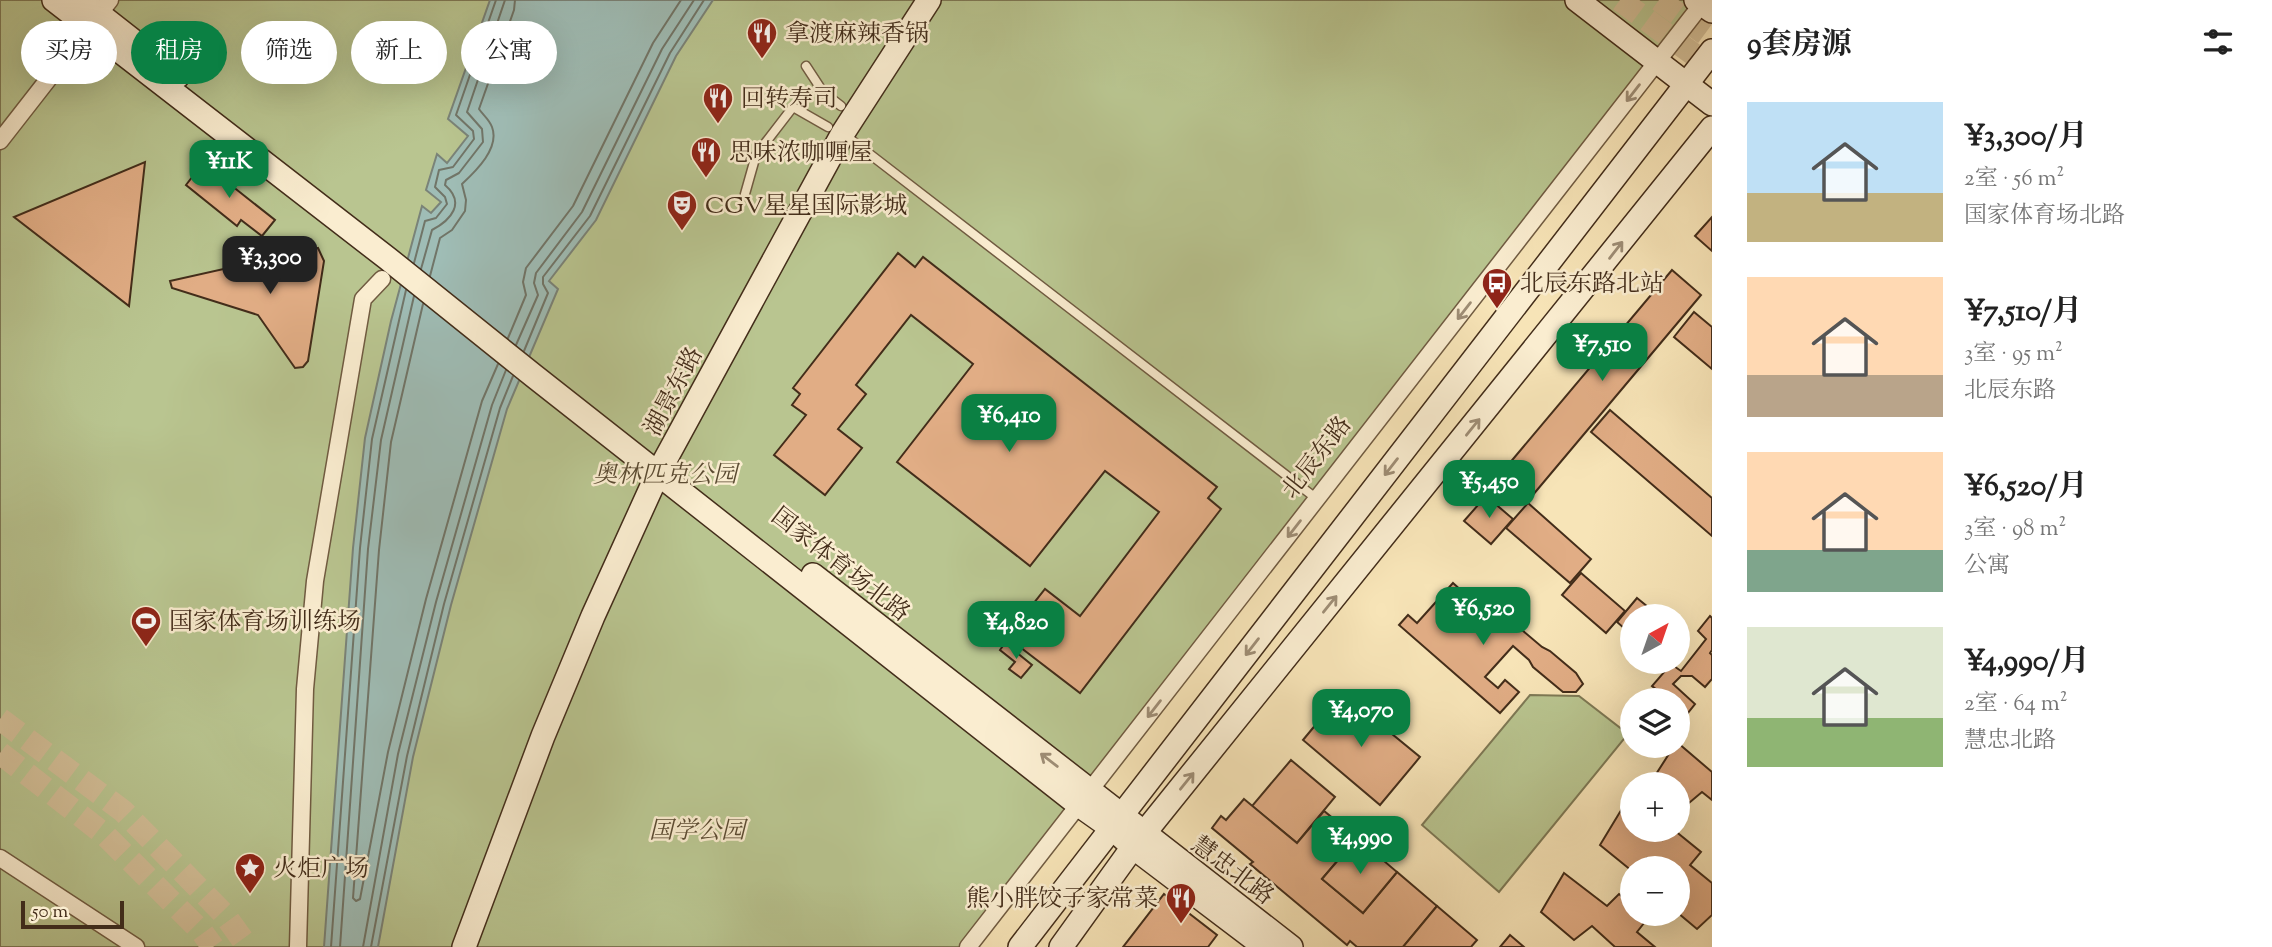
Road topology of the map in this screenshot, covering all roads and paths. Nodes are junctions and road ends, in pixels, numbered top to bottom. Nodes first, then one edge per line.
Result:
1 (54, 0) edge
2 (911, 0) edge
3 (929, 0) edge
4 (1577, 0) edge
5 (1704, 4) edge
6 (95, 10) edge
7 (1712, 51) edge
8 (1657, 62) junction
9 (806, 66) dead end
10 (1688, 83) junction
11 (1712, 104) edge
12 (842, 106) junction
13 (1712, 128) edge
14 (835, 130) junction
15 (0, 141) edge
16 (745, 194) dead end
17 (392, 264) junction
18 (658, 463) junction
19 (1317, 499) junction
20 (1084, 798) junction
21 (1118, 822) junction
22 (1139, 840) junction
23 (0, 858) edge
24 (136, 947) edge
25 (298, 947) edge
26 (449, 947) edge
27 (464, 947) edge
28 (968, 947) edge
29 (1020, 947) edge
30 (1061, 947) edge
31 (1265, 947) edge
32 (1291, 947) edge

1 - 6 street
2 - 12 street, 湖景东路
3 - 14 street, 湖景东路
4 - 8 street
5 - 8 street, 北辰东路
6 - 15 street
6 - 17 street, 国家体育场北路
7 - 10 street
8 - 10 street
8 -> 19 street, 北辰东路
9 - 12 lane
10 - 11 street
10 -> 21 street
12 - 14 street, 湖景东路
22 -> 13 street
14 - 16 lane
14 - 18 street, 湖景东路
14 - 19 lane
17 - 18 street, 国家体育场北路
17 - 25 street
18 - 20 street, 国家体育场北路
18 - 26 street, 湖景东路
18 - 27 street, 湖景东路
19 -> 20 street, 北辰东路
20 - 21 street, 国家体育场北路
20 - 28 street, 北辰东路
21 - 22 street, 国家体育场北路
21 - 29 street
22 - 30 street
22 - 31 street, 慧忠北路
22 - 32 street, 慧忠北路
23 - 24 street

